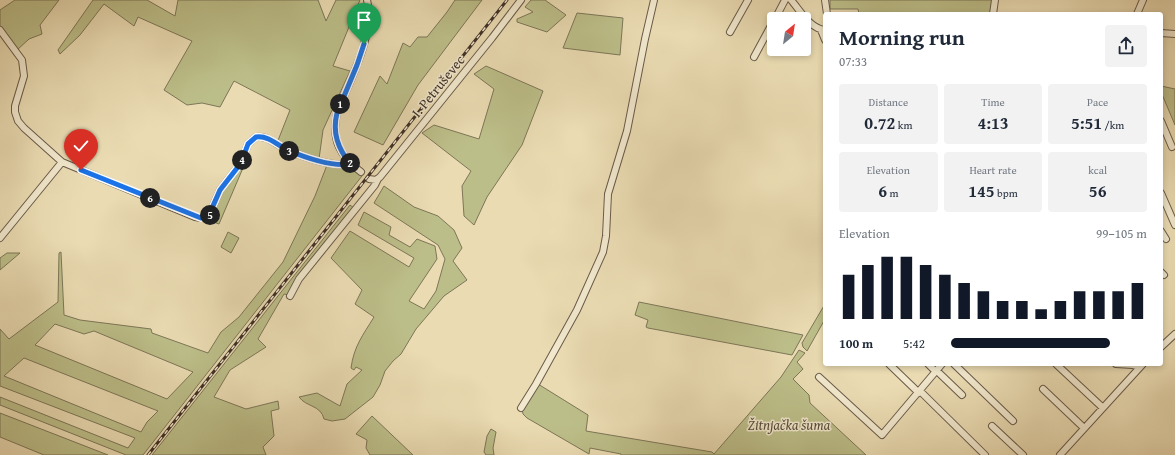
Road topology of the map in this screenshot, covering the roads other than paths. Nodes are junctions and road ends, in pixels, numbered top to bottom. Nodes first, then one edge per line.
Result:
1 (367, 0) edge
2 (521, 0) edge
3 (654, 0) edge
4 (748, 0) edge
5 (785, 0) edge
6 (791, 0) edge
7 (825, 0) edge
8 (995, 0) edge
9 (1143, 0) edge
10 (778, 12) edge
11 (828, 12) edge
12 (993, 12) edge
13 (1138, 12) edge
14 (0, 30) edge
15 (823, 30) edge
16 (730, 32) dead end
17 (767, 33) edge
18 (1163, 33) edge
19 (1175, 34) edge
20 (754, 57) dead end
21 (1163, 126) edge
22 (1172, 147) dead end
23 (62, 162) junction
24 (350, 164) junction
25 (361, 172) dead end
26 (369, 179) dead end
27 (378, 179) junction
28 (1163, 198) edge
29 (1175, 225) edge
30 (1163, 234) edge
31 (0, 238) edge
32 (1166, 239) dead end
33 (290, 296) dead end
34 (1175, 334) edge
35 (1163, 345) edge
36 (891, 366) edge
37 (930, 366) edge
38 (941, 366) edge
39 (956, 366) edge
40 (1058, 366) edge
41 (1139, 366) edge
42 (937, 372) junction
43 (819, 377) dead end
44 (1043, 389) dead end
45 (919, 392) junction
46 (962, 395) dead end
47 (521, 408) dead end
48 (1103, 408) junction
49 (1013, 421) dead end
50 (992, 426) dead end
51 (1084, 428) junction
52 (985, 455) edge
53 (1023, 455) edge
54 (1060, 455) edge

1 - 24 street
2 - 27 street, I. Petruševec
3 - 47 street
4 - 16 street
5 - 10 street
6 - 15 street
7 - 11 street
8 - 12 street
9 - 13 street
14 - 23 street
17 - 20 street
18 - 19 street
21 - 22 street
23 - 24 street
23 - 31 street
24 - 25 street
26 - 27 street
27 - 33 street, I. Petruševec
28 - 29 street
30 - 32 street
34 - 35 street
36 - 45 street
37 - 42 street
38 - 42 street
39 - 49 street
40 - 48 street
41 - 48 street
42 - 45 street
42 - 46 street
43 - 45 street
44 - 51 street
45 - 52 street
48 - 51 street
50 - 53 street
51 - 54 street

